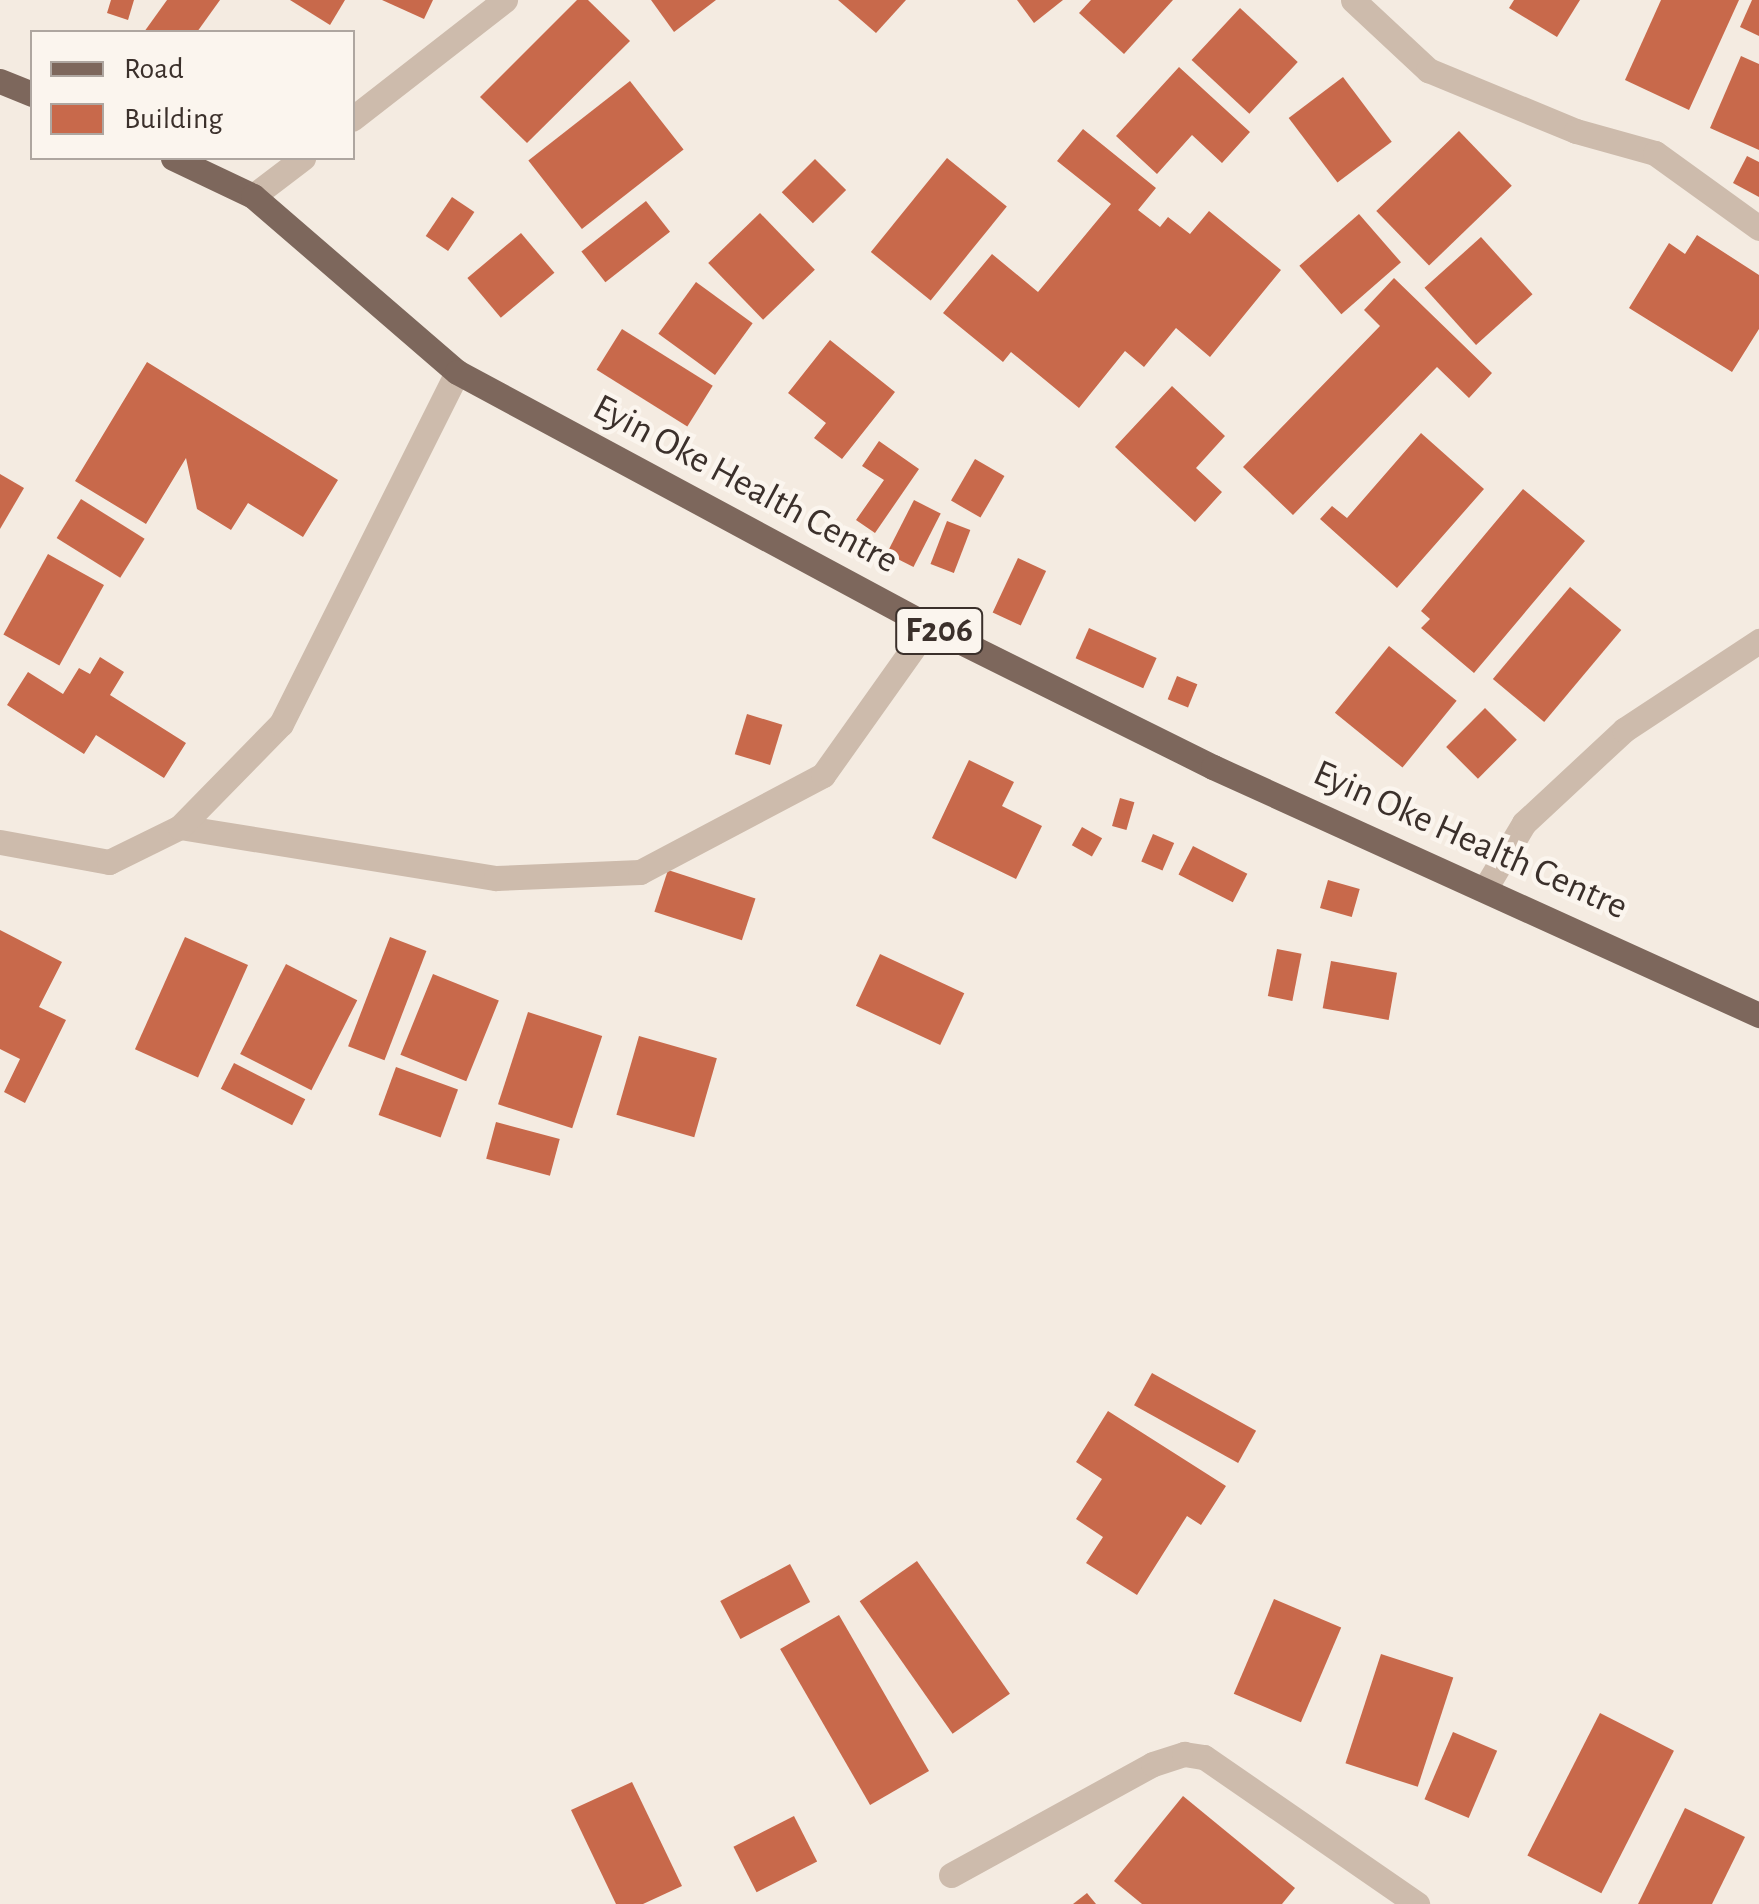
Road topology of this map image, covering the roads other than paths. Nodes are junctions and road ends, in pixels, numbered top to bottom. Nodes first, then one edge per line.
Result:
1 (505, 0) edge
2 (1353, 0) edge
3 (0, 81) edge
4 (30, 93) edge
5 (355, 117) edge
6 (178, 160) edge
7 (300, 160) edge
8 (253, 196) junction
9 (1759, 228) edge
10 (457, 372) junction
11 (928, 626) junction
12 (1759, 641) edge
13 (180, 827) junction
14 (0, 842) edge
15 (1486, 887) junction
16 (1759, 1014) edge
17 (951, 1874) dead end
18 (1416, 1904) edge

1 - 5 street
2 - 9 street
3 - 4 main road
6 - 8 main road, Eyin Oke Health Centre / F206
7 - 8 street
8 - 10 main road, Eyin Oke Health Centre / F206
10 - 11 main road, Eyin Oke Health Centre / F206
10 - 13 street
11 - 13 street
11 - 15 main road, Eyin Oke Health Centre / F206
12 - 15 street
13 - 14 street
15 - 16 main road, Eyin Oke Health Centre / F206
17 - 18 street

